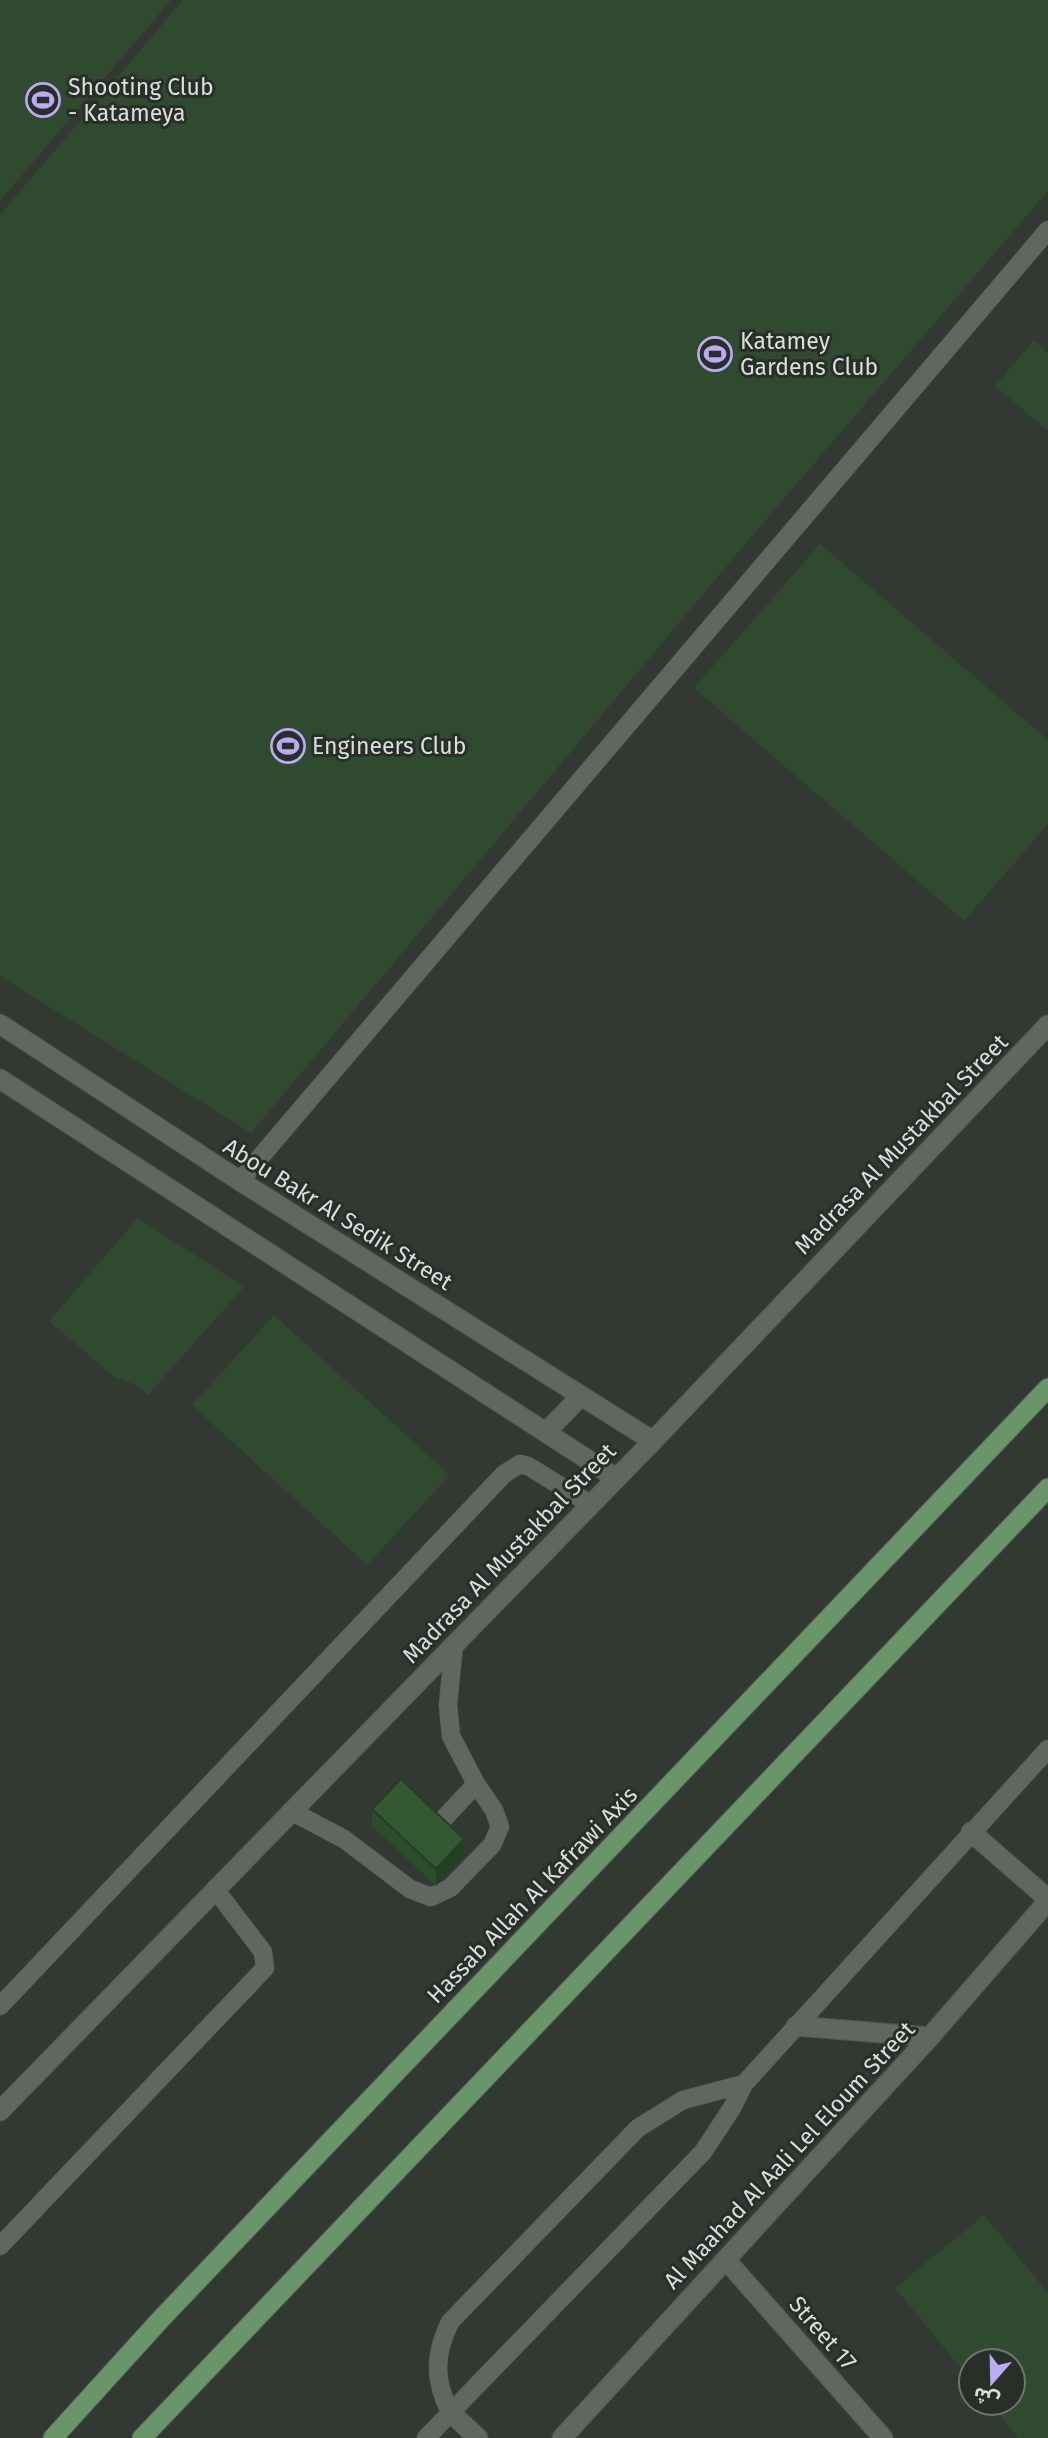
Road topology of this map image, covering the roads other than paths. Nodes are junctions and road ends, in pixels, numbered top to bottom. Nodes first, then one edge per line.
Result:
1 (1048, 229) edge
2 (0, 1024) edge
3 (1048, 1025) edge
4 (0, 1079) edge
5 (240, 1181) junction
6 (1048, 1388) edge
7 (581, 1396) junction
8 (546, 1433) junction
9 (653, 1441) junction
10 (616, 1478) junction
11 (1048, 1488) edge
12 (590, 1504) junction
13 (454, 1644) junction
14 (1048, 1749) edge
15 (476, 1784) junction
16 (292, 1811) junction
17 (435, 1828) edge
18 (971, 1832) junction
19 (406, 1858) edge
20 (391, 1874) junction
21 (215, 1889) junction
22 (1048, 1900) edge
23 (0, 2006) edge
24 (796, 2026) junction
25 (930, 2037) junction
26 (744, 2084) junction
27 (0, 2111) edge
28 (0, 2246) edge
29 (726, 2260) junction
30 (450, 2412) junction
31 (53, 2438) edge
32 (142, 2438) edge
33 (426, 2438) edge
34 (478, 2438) edge
35 (562, 2438) edge
36 (883, 2438) edge

1 - 5 lane
2 - 5 street, Abou Bakr Al Sedik Street
3 - 9 street, Madrasa Al Mustakbal Street
4 - 8 street
5 - 7 street, Abou Bakr Al Sedik Street
6 - 31 main road, Hassab Allah Al Kafrawi Axis
7 - 8 street
7 - 9 street, Abou Bakr Al Sedik Street
8 - 10 street
9 - 10 street, Madrasa Al Mustakbal Street
10 - 12 street, Madrasa Al Mustakbal Street
11 - 32 main road
12 - 13 street, Madrasa Al Mustakbal Street
12 - 23 lane
13 - 15 lane
13 - 16 street, Madrasa Al Mustakbal Street
14 - 18 lane
15 - 17 lane
15 - 20 lane
16 - 20 lane
16 - 21 street, Madrasa Al Mustakbal Street
18 - 22 street
18 - 24 lane
19 - 20 lane
21 - 27 street, Madrasa Al Mustakbal Street
21 - 28 lane
22 - 25 street, Al Maahad Al Aali Lel Eloum Street
24 - 25 street
24 - 26 lane
25 - 29 street, Al Maahad Al Aali Lel Eloum Street
26 - 30 lane
26 - 30 lane
29 - 35 street, Al Maahad Al Aali Lel Eloum Street
29 - 36 street, Street 17
30 - 33 lane
30 - 34 street

